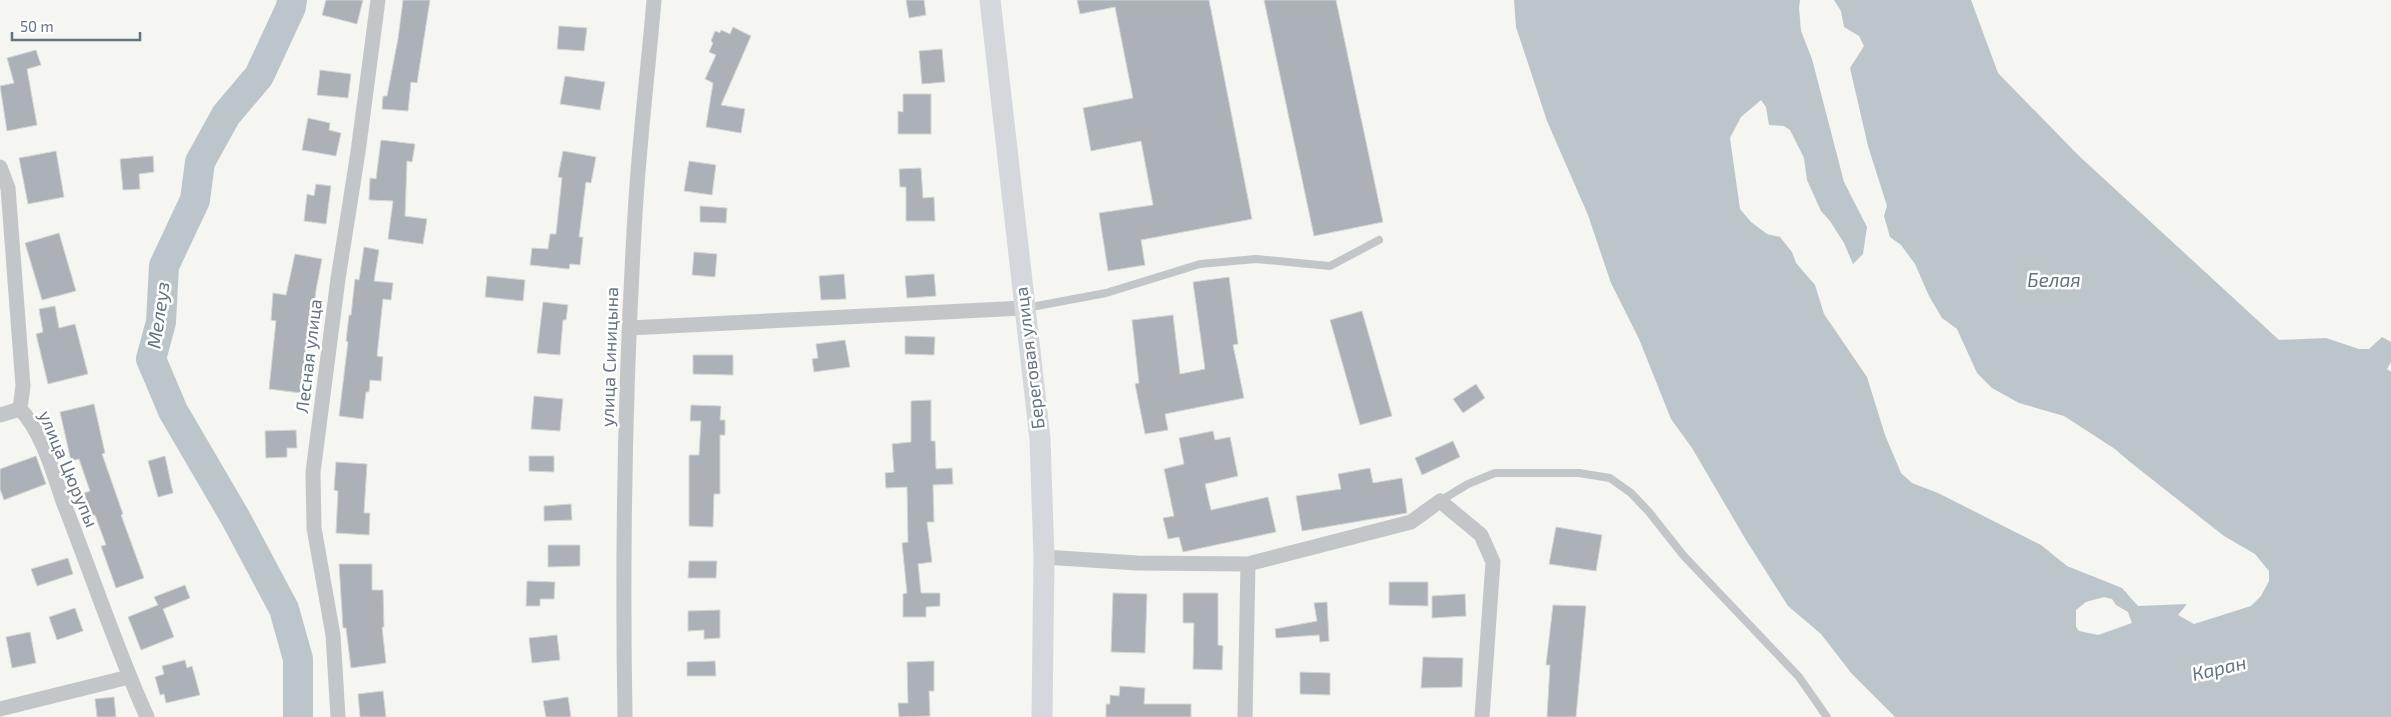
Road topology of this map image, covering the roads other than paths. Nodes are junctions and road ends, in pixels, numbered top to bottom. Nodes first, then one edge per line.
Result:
1 (378, 0) edge
2 (654, 0) edge
3 (990, 0) edge
4 (0, 167) edge
5 (1379, 240) dead end
6 (1024, 308) junction
7 (629, 328) junction
8 (20, 409) junction
9 (0, 415) edge
10 (1440, 501) junction
11 (1044, 557) junction
12 (1248, 564) junction
13 (129, 677) junction
14 (0, 710) edge
15 (147, 717) edge
16 (338, 717) edge
17 (624, 717) edge
18 (1042, 717) edge
19 (1245, 717) edge
20 (1482, 717) edge
21 (1827, 717) edge

1 - 16 street, Лесная улица
2 - 7 street, улица Синицына
3 - 6 main road, Береговая улица
4 - 8 street, улица Цюрупы
5 - 6 lane
6 - 7 street
6 - 11 main road, Береговая улица
7 - 17 street, улица Синицына
8 - 9 street
8 - 13 street, улица Цюрупы
10 - 12 street
10 - 20 street
10 - 21 lane
11 - 12 street
11 - 18 main road, Береговая улица
12 - 19 street
13 - 14 street
13 - 15 street, улица Цюрупы

